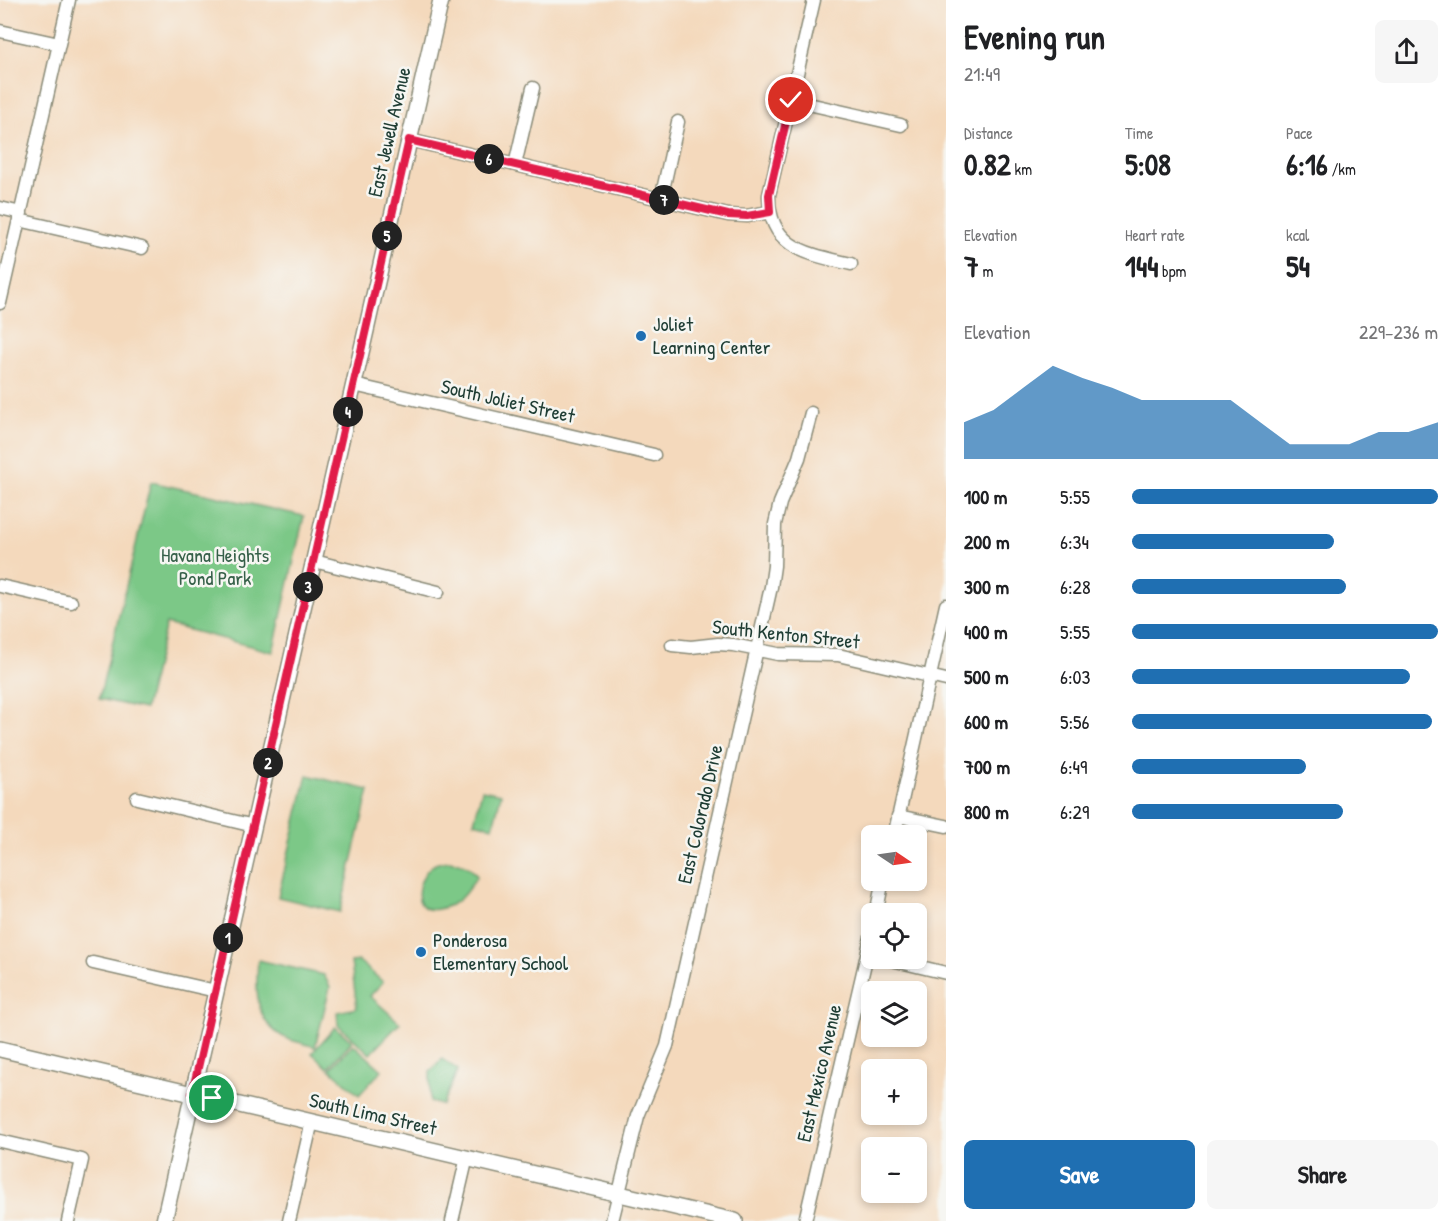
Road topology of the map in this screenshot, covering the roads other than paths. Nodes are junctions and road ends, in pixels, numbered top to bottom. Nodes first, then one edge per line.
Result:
1 (69, 0) edge
2 (441, 0) edge
3 (814, 0) edge
4 (0, 30) edge
5 (59, 44) junction
6 (533, 88) dead end
7 (791, 100) junction
8 (678, 122) dead end
9 (901, 125) dead end
10 (409, 140) junction
11 (515, 165) junction
12 (661, 199) junction
13 (0, 208) edge
14 (770, 212) junction
15 (20, 217) junction
16 (142, 248) dead end
17 (851, 264) dead end
18 (0, 303) edge
19 (354, 385) junction
20 (811, 414) dead end
21 (654, 455) dead end
22 (314, 561) junction
23 (0, 586) edge
24 (438, 592) dead end
25 (71, 602) dead end
26 (946, 605) edge
27 (672, 645) dead end
28 (757, 650) junction
29 (930, 677) junction
30 (946, 680) edge
31 (137, 798) dead end
32 (898, 816) junction
33 (896, 825) edge
34 (254, 826) junction
35 (946, 826) edge
36 (93, 963) dead end
37 (927, 968) edge
38 (866, 969) edge
39 (946, 973) edge
40 (216, 991) junction
41 (0, 1049) edge
42 (192, 1094) junction
43 (312, 1121) junction
44 (0, 1141) edge
45 (467, 1157) junction
46 (619, 1194) junction
47 (68, 1221) edge
48 (164, 1221) edge
49 (289, 1221) edge
50 (452, 1221) edge
51 (612, 1221) edge
52 (735, 1221) edge
53 (806, 1221) edge

1 - 5 street
2 - 10 street, East Jewell Avenue
3 - 7 street
4 - 5 street
5 - 15 street
6 - 11 street
7 - 9 street
7 - 14 street
8 - 12 street
10 - 11 street
10 - 19 street, East Jewell Avenue
11 - 12 street
12 - 14 street
13 - 15 street
14 - 17 street
15 - 16 street
15 - 18 street
19 - 21 street, South Joliet Street
19 - 22 street, East Jewell Avenue
20 - 28 street, East Colorado Drive
22 - 24 street
22 - 34 street, East Jewell Avenue
23 - 25 street
26 - 29 street
27 - 28 street, South Kenton Street
28 - 29 street, South Kenton Street
28 - 46 street, East Colorado Drive
29 - 30 street, South Kenton Street
29 - 32 street
31 - 34 street
32 - 33 street
32 - 35 street
34 - 40 street, East Jewell Avenue
36 - 40 street
37 - 39 street
38 - 53 street, East Mexico Avenue
40 - 42 street, East Jewell Avenue
41 - 42 street, South Lima Street
42 - 43 street, South Lima Street
42 - 48 street, East Jewell Avenue
43 - 45 street, South Lima Street
43 - 49 street
44 - 47 street
45 - 46 street, South Lima Street
45 - 50 street
46 - 51 street, East Colorado Drive
46 - 52 street, South Lima Street

